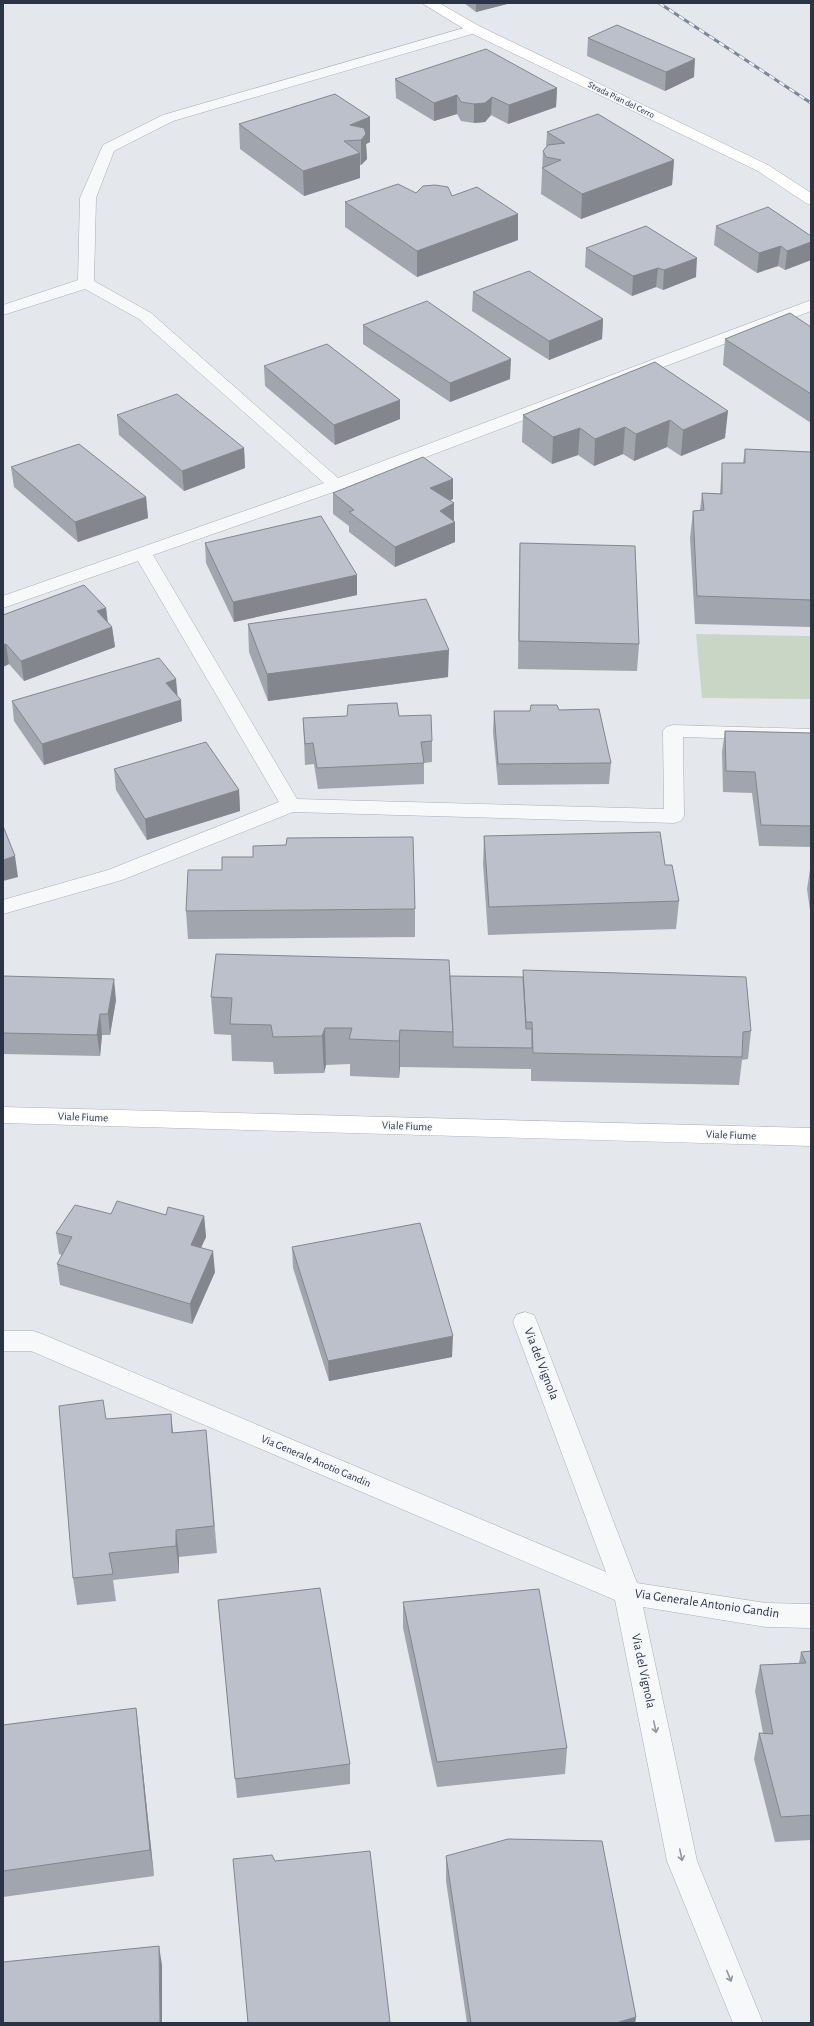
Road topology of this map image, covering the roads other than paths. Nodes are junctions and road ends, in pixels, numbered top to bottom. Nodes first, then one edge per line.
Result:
1 (429, 3) edge
2 (474, 29) junction
3 (811, 200) edge
4 (86, 283) junction
5 (811, 305) edge
6 (3, 310) edge
7 (336, 485) junction
8 (143, 553) junction
9 (3, 602) edge
10 (811, 735) edge
11 (291, 805) junction
12 (3, 907) edge
13 (3, 1115) edge
14 (811, 1137) edge
15 (525, 1322) dead end
16 (3, 1341) edge
17 (627, 1593) junction
18 (811, 1616) edge
19 (748, 2023) edge

1 - 2 street, Strada Pian del Cerro
2 - 3 street, Strada Pian del Cerro
2 - 4 street
4 - 6 street
4 - 7 street
5 - 7 street
7 - 8 street
8 - 9 street
8 - 11 street
10 - 11 street
11 - 12 street
13 - 14 street, Viale Fiume
15 - 17 street, Via del Vignola
16 - 17 street, Via Generale Anotio Gandin
17 - 18 street, Via Generale Antonio Gandin
17 -> 19 street, Via del Vignola

